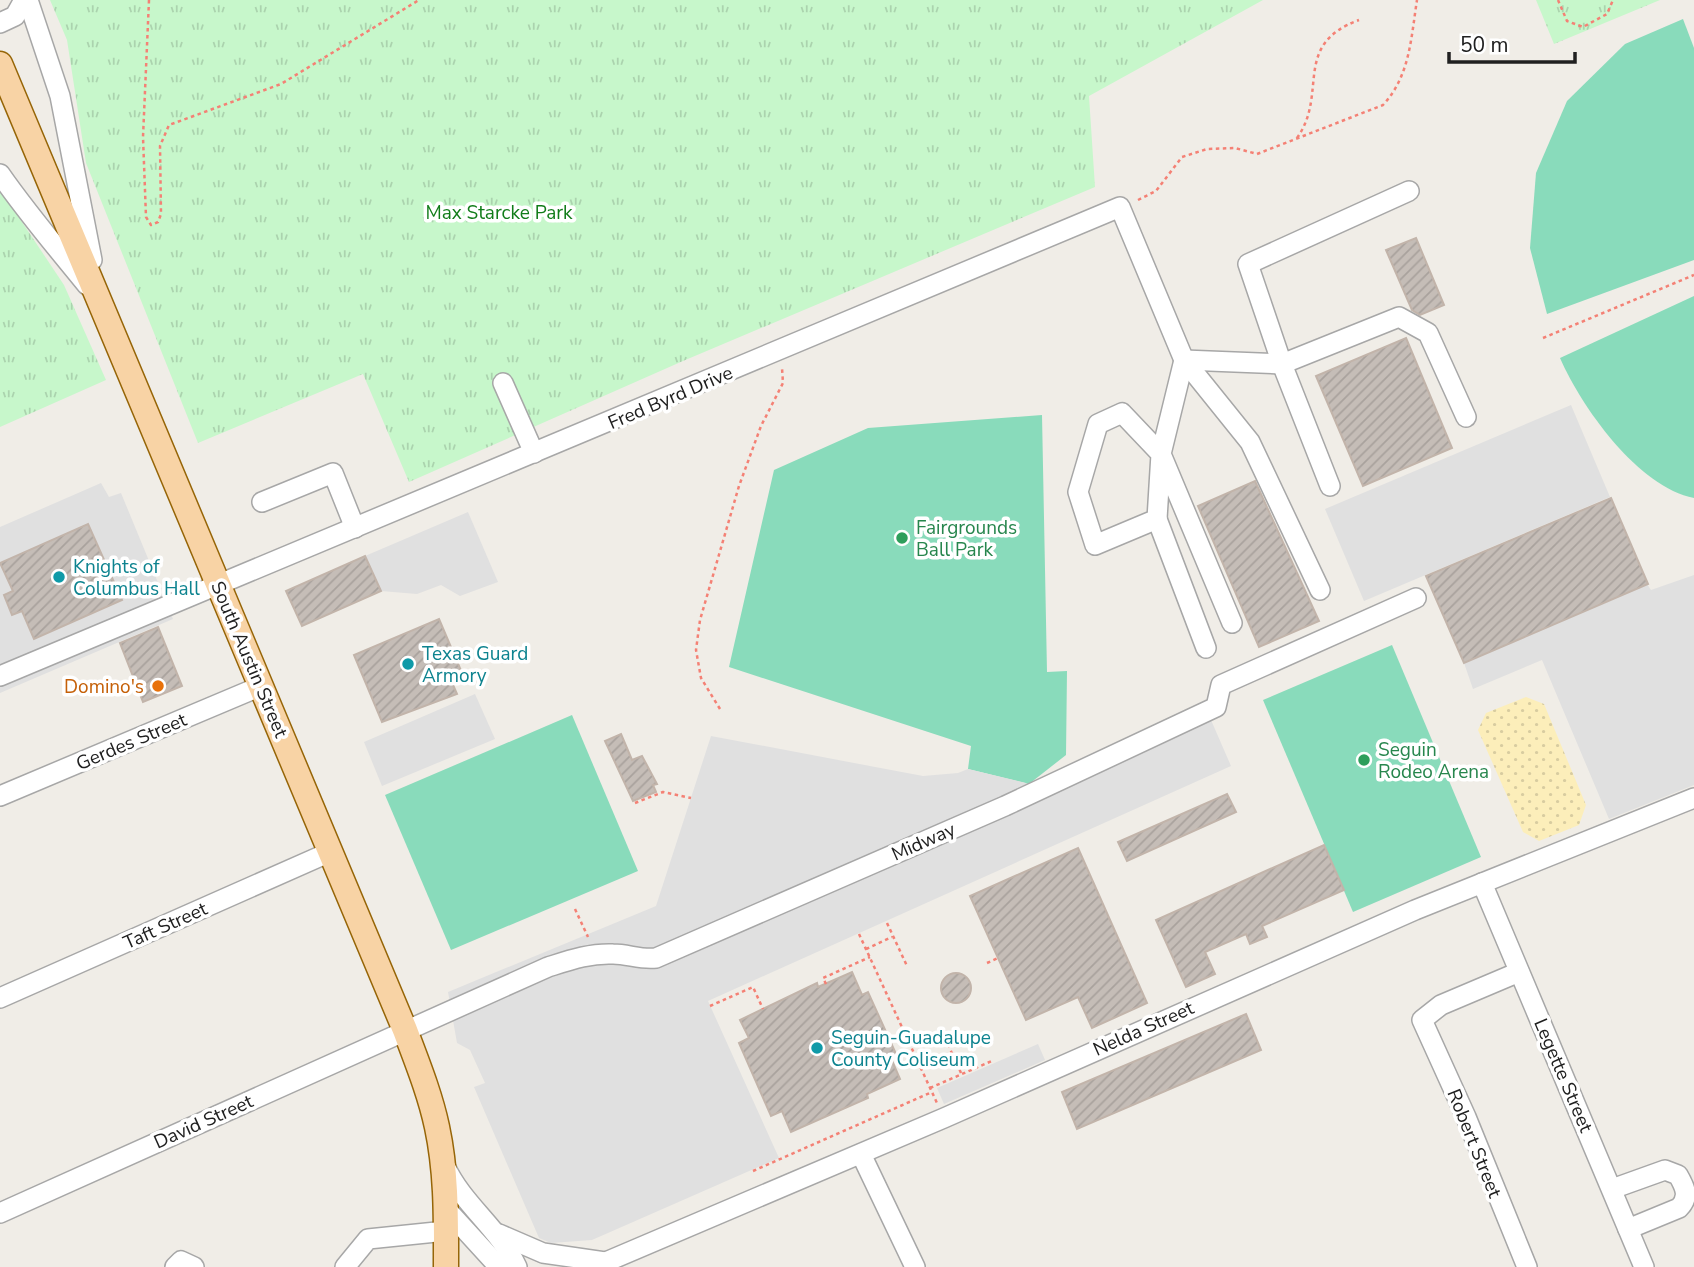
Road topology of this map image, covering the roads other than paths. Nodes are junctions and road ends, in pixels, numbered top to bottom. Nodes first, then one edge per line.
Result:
1 (26, 0) edge
2 (0, 23) edge
3 (2, 72) edge
4 (0, 174) edge
5 (1409, 191) dead end
6 (104, 308) junction
7 (1184, 360) junction
8 (1282, 364) junction
9 (503, 383) dead end
10 (1466, 417) dead end
11 (534, 453) junction
12 (1161, 454) junction
13 (1330, 486) dead end
14 (262, 502) dead end
15 (1157, 519) junction
16 (355, 528) junction
17 (219, 584) junction
18 (1320, 590) dead end
19 (1416, 598) dead end
20 (1232, 623) dead end
21 (1206, 648) dead end
22 (0, 676) edge
23 (261, 686) junction
24 (0, 796) edge
25 (1694, 797) edge
26 (330, 852) junction
27 (1482, 883) junction
28 (1519, 972) junction
29 (0, 999) edge
30 (405, 1030) junction
31 (861, 1154) junction
32 (442, 1160) junction
33 (1612, 1189) junction
34 (0, 1213) edge
35 (447, 1220) junction
36 (1628, 1229) junction
37 (499, 1234) junction
38 (600, 1264) edge
39 (175, 1267) edge
40 (194, 1267) edge
41 (345, 1267) edge
42 (446, 1267) edge
43 (499, 1267) edge
44 (517, 1267) edge
45 (915, 1267) edge
46 (1527, 1267) edge
47 (1644, 1267) edge

1 - 2 street
1 - 6 street
3 - 6 main road, South Austin Street
4 - 6 street
5 - 8 street
6 - 17 main road, South Austin Street
7 - 8 street
7 - 11 street, Fred Byrd Drive
7 - 12 street
7 - 18 street
8 - 10 street
8 - 13 street
9 - 11 street
11 - 16 street, Fred Byrd Drive
12 - 15 street
12 - 15 street
12 - 20 street
14 - 16 street
15 - 21 street
16 - 17 street, Fred Byrd Drive
17 - 22 street, Fred Byrd Drive
17 - 23 main road, South Austin Street
19 - 30 street, Midway
23 - 24 street, Gerdes Street
23 - 26 main road, South Austin Street
25 - 27 street, Nelda Street
26 - 29 street, Taft Street
26 - 30 main road, South Austin Street
27 - 28 street, Legette Street
27 - 31 street, Nelda Street
28 - 33 street, Legette Street
28 - 46 street, Robert Street
30 - 32 main road, South Austin Street
30 - 34 street, David Street
31 - 38 street, Nelda Street
31 - 45 street
32 - 35 main road, South Austin Street
32 - 37 street
33 - 36 street, Legette Street
33 - 36 street
35 - 41 street
35 - 42 main road, South Austin Street
35 - 43 street
36 - 47 street, Legette Street
37 - 38 street
37 - 44 street
39 - 40 street

